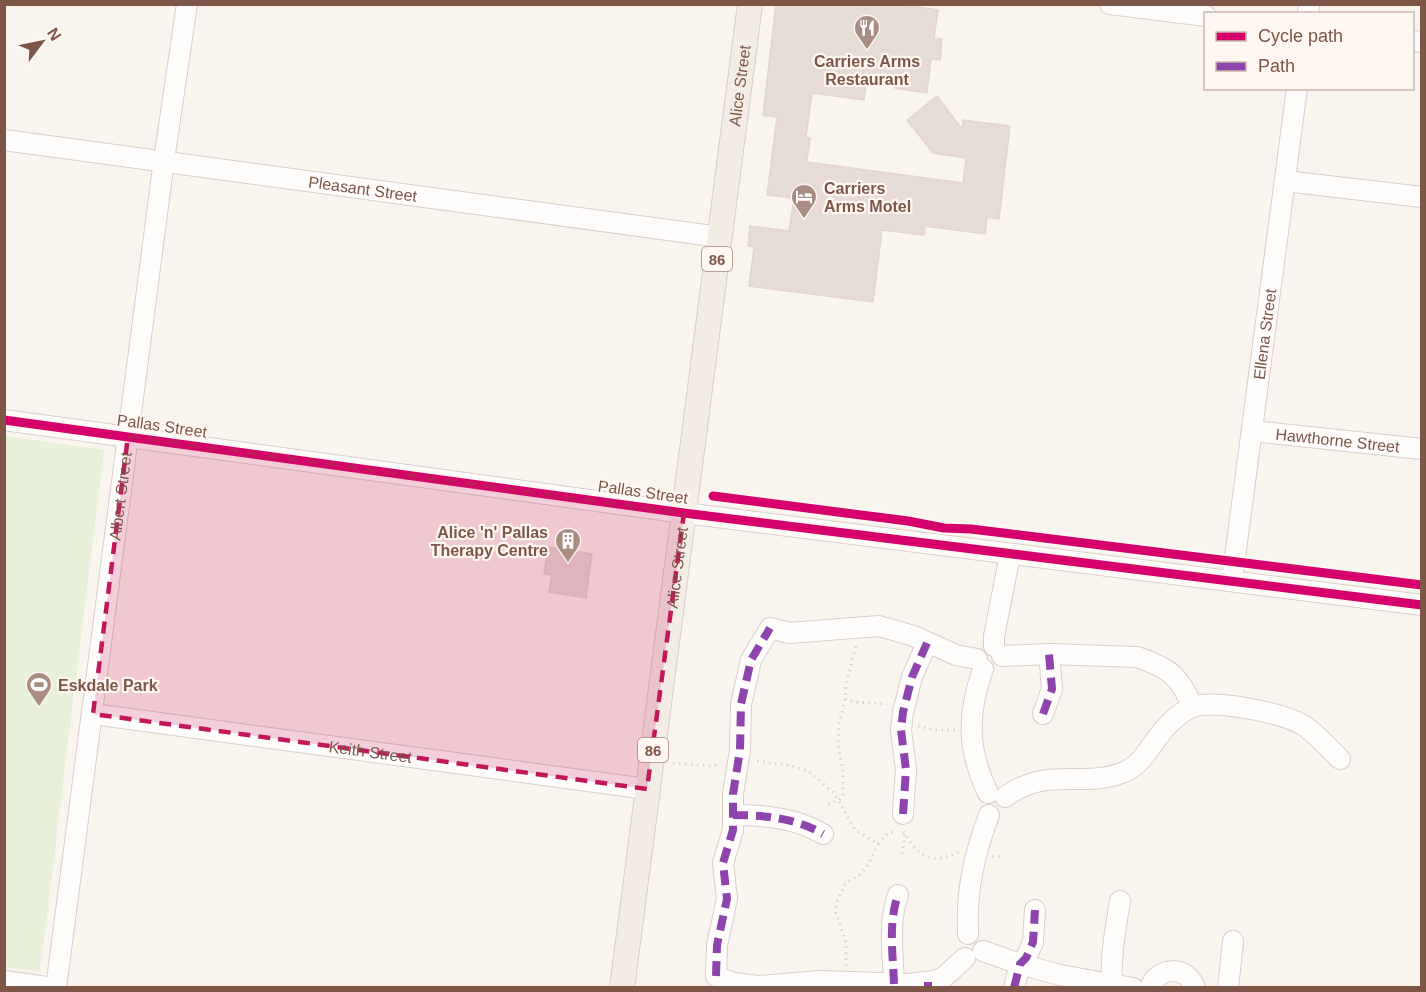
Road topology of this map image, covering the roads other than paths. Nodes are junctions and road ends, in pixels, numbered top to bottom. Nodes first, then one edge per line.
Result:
1 (187, 4) edge
2 (750, 4) edge
3 (1110, 4) edge
4 (1204, 16) edge
5 (1297, 90) edge
6 (4, 140) edge
7 (164, 160) junction
8 (1285, 181) junction
9 (1422, 197) edge
10 (720, 237) junction
11 (4, 420) edge
12 (1252, 431) junction
13 (128, 436) junction
14 (1422, 449) edge
15 (684, 513) junction
16 (1010, 555) junction
17 (1232, 580) junction
18 (1422, 605) edge
19 (927, 643) junction
20 (998, 651) junction
21 (1049, 654) junction
22 (980, 664) junction
23 (1193, 707) junction
24 (93, 714) junction
25 (1043, 714) dead end
26 (1340, 759) dead end
27 (647, 789) junction
28 (997, 795) junction
29 (734, 815) junction
30 (904, 824) road end
31 (823, 834) dead end
32 (898, 895) dead end
33 (1120, 901) dead end
34 (1035, 910) dead end
35 (1233, 940) dead end
36 (974, 955) junction
37 (1020, 964) junction
38 (4, 981) edge
39 (894, 984) junction
40 (928, 985) edge
41 (1112, 985) edge
42 (55, 987) edge
43 (622, 987) edge
44 (1014, 987) edge
45 (1133, 987) edge
46 (1150, 987) edge
47 (1195, 987) edge
48 (1228, 987) edge

1 - 7 street, Albert Street
2 - 10 main road, Alice Street / 86
3 - 4 street
5 - 8 street, Ellena Street
6 - 7 street, Pleasant Street
7 - 10 street, Pleasant Street
7 - 13 street, Albert Street
8 - 9 street
8 - 12 street, Ellena Street
10 - 15 main road, Alice Street / 86
11 - 13 street, Pallas Street
12 - 14 street, Hawthorne Street
12 - 17 street, Ellena Street
13 - 15 street, Pallas Street
13 - 24 street, Albert Street
15 - 16 street, Pallas Street
15 - 27 main road, Alice Street / 86
16 - 17 street, Pallas Street
16 - 20 street
17 - 18 street, Pallas Street
19 - 22 street
19 - 29 street
19 - 30 street
20 - 21 street
20 - 22 street
21 - 23 street
21 - 25 street
22 - 28 street
23 - 26 street
23 - 28 street
24 - 27 street, Keith Street
24 - 42 street, Albert Street
27 - 43 main road, Alice Street / 86
28 - 36 street
29 - 31 street
29 - 39 street
32 - 39 street
33 - 41 street
34 - 37 street
35 - 48 street
36 - 37 street
36 - 40 street
37 - 41 street
37 - 44 street
38 - 42 street
39 - 40 street
41 - 45 street
46 - 47 street

